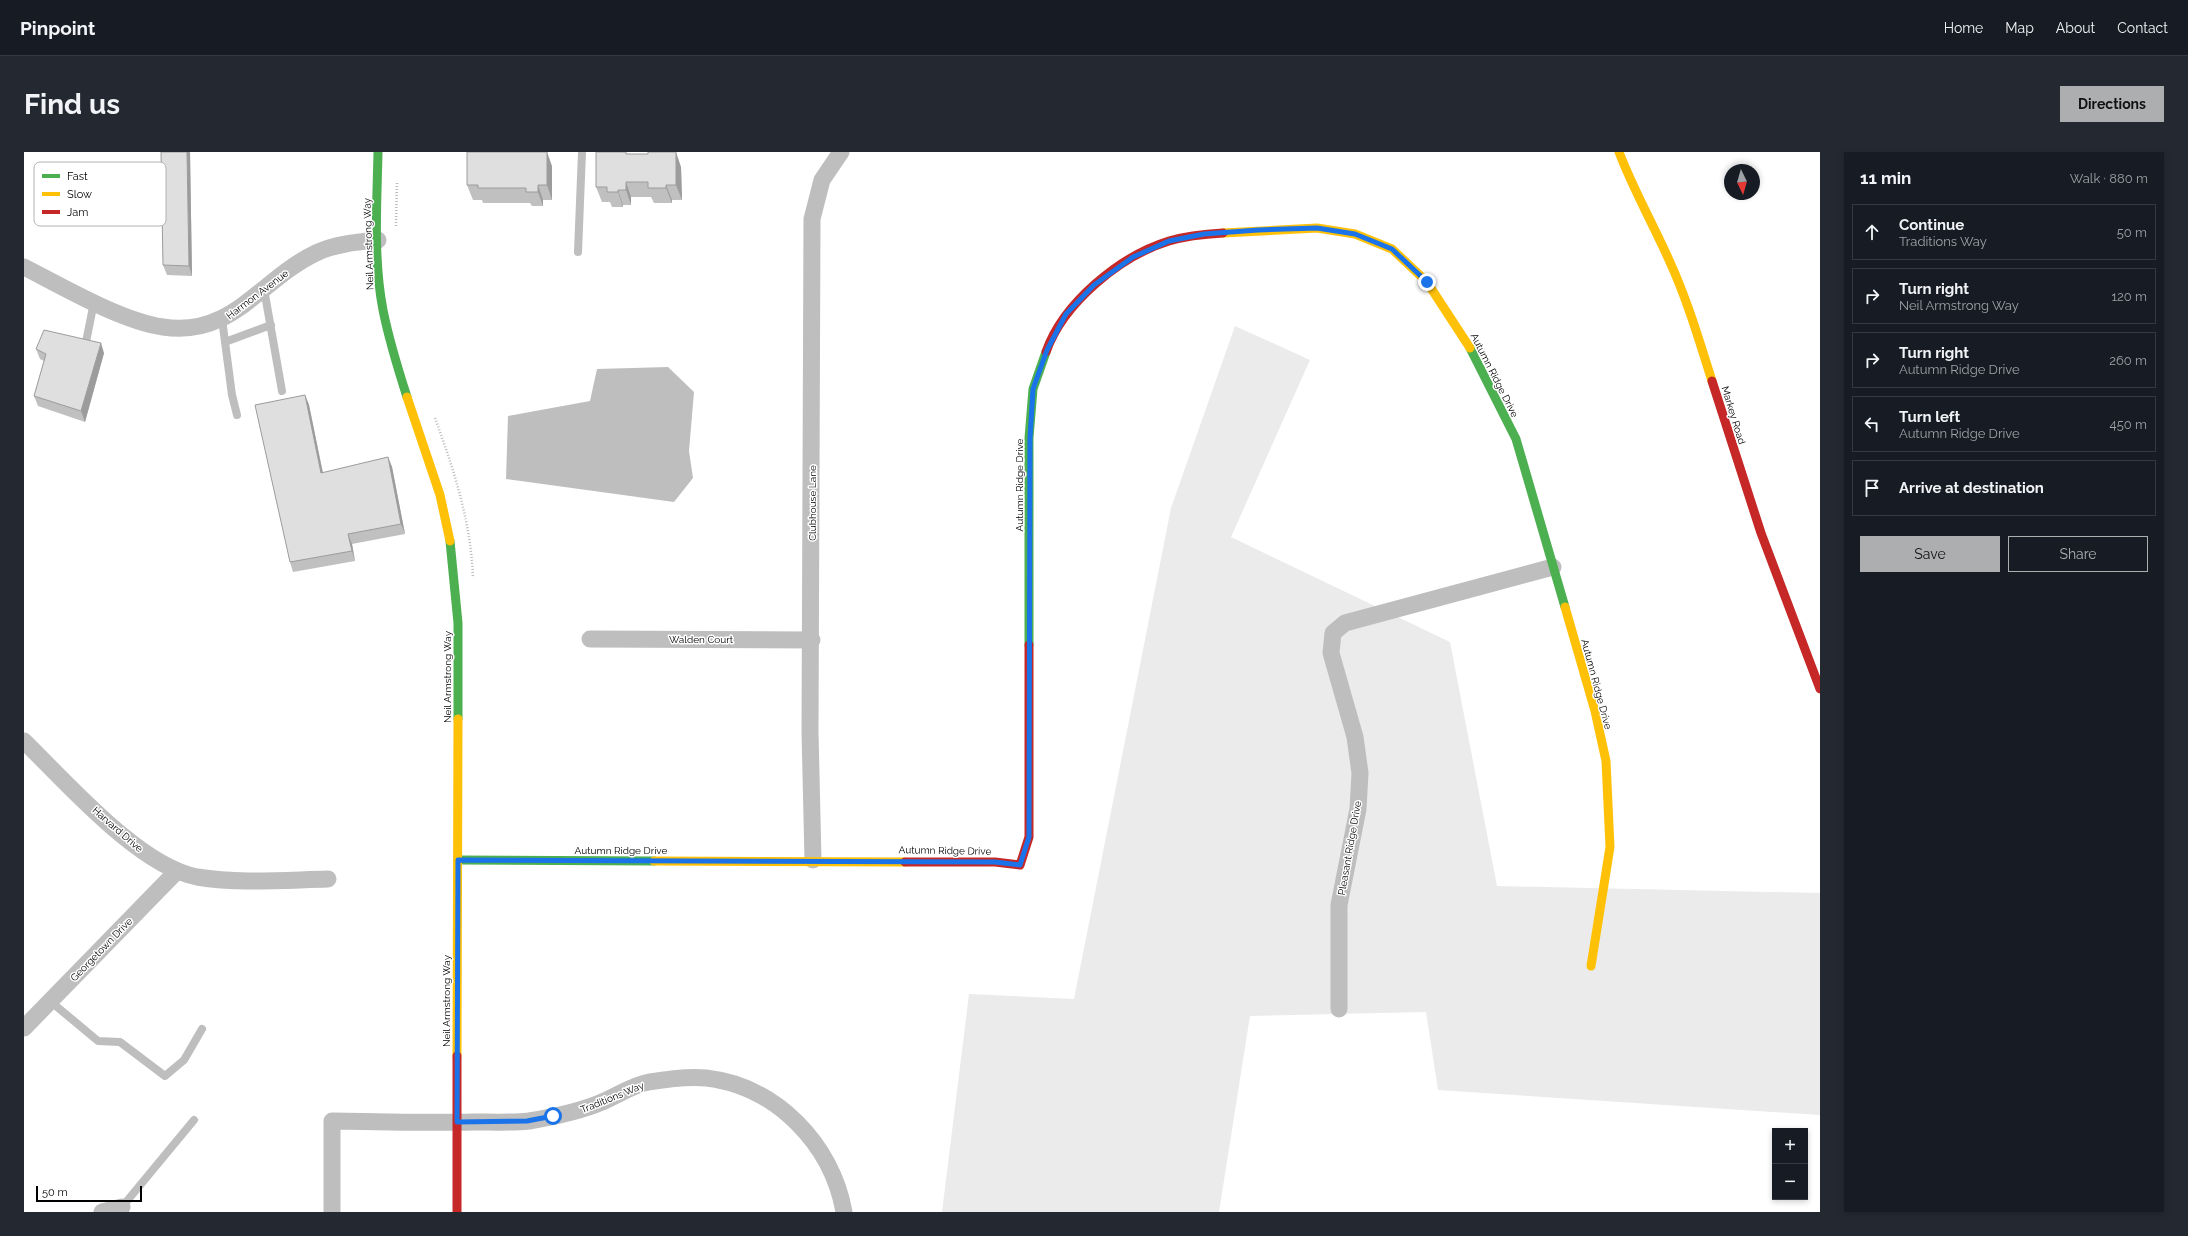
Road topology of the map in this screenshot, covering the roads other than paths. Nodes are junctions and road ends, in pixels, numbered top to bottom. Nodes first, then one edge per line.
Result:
1 (378, 152) edge
2 (582, 152) edge
3 (841, 152) edge
4 (1619, 152) edge
5 (378, 240) junction
6 (578, 252) dead end
7 (24, 268) edge
8 (264, 289) junction
9 (94, 302) junction
10 (222, 319) junction
11 (271, 325) junction
12 (86, 342) edge
13 (225, 342) junction
14 (282, 391) dead end
15 (236, 415) dead end
16 (1553, 567) junction
17 (590, 639) dead end
18 (812, 640) junction
19 (1820, 689) edge
20 (27, 749) edge
21 (458, 860) junction
22 (813, 860) junction
23 (177, 871) junction
24 (328, 879) dead end
25 (1591, 966) dead end
26 (50, 1001) junction
27 (1339, 1009) dead end
28 (24, 1028) edge
29 (202, 1029) dead end
30 (194, 1120) dead end
31 (457, 1122) junction
32 (122, 1207) joint
33 (102, 1212) edge
34 (332, 1212) edge
35 (457, 1212) edge
36 (844, 1212) edge

1 - 5 street, Neil Armstrong Way
2 - 6 lane
3 - 18 street, Clubhouse Lane
4 - 19 street, Markey Road
5 - 8 street, Harmon Avenue
5 - 21 street, Neil Armstrong Way
7 - 9 street, Harmon Avenue
8 - 10 street, Harmon Avenue
8 - 11 lane
9 - 10 street, Harmon Avenue
9 - 12 lane
10 - 13 lane
11 - 13 lane
11 - 14 lane
13 - 15 lane
16 - 22 street, Autumn Ridge Drive
16 - 25 street, Autumn Ridge Drive
16 - 27 street, Pleasant Ridge Drive
17 - 18 street, Walden Court
18 - 22 street, Clubhouse Lane
20 - 23 street, Harvard Drive
21 - 22 street, Autumn Ridge Drive
21 - 31 street, Neil Armstrong Way
23 - 24 street, Harvard Drive
23 - 26 street, Georgetown Drive
26 - 28 street, Georgetown Drive
26 - 29 lane
30 - 32 lane
31 - 34 street, Traditions Way
31 - 35 street, Neil Armstrong Way
31 - 36 street, Traditions Way
32 - 33 street

